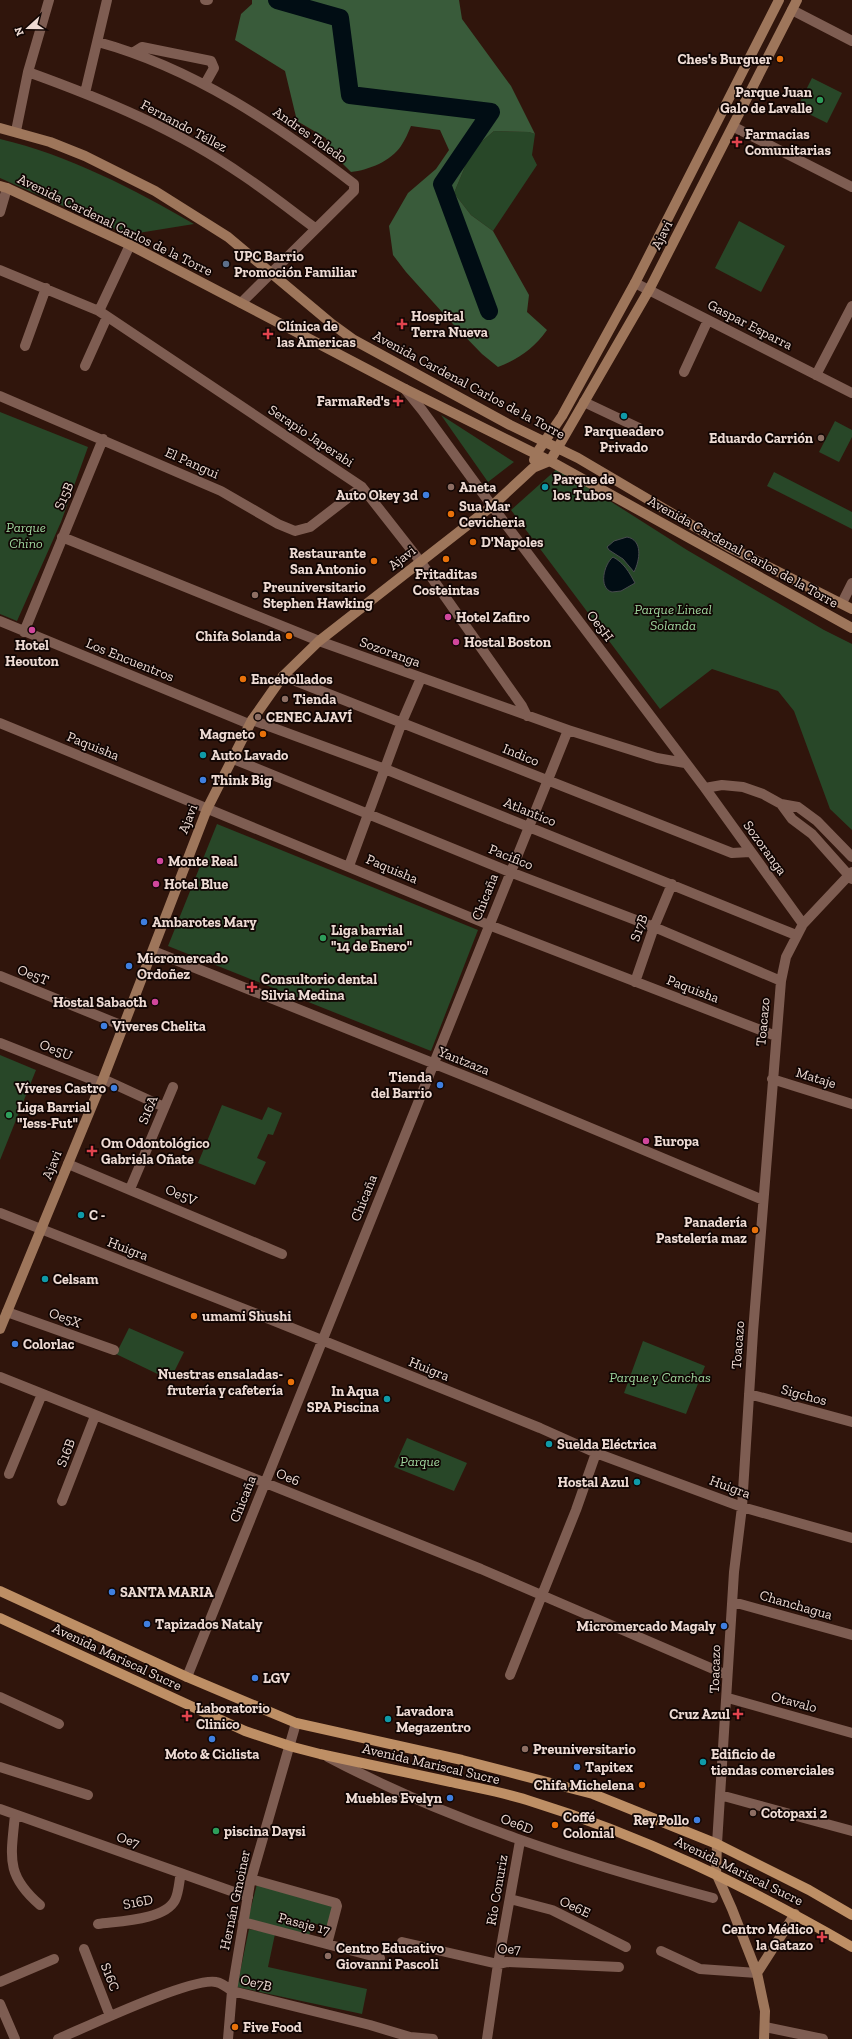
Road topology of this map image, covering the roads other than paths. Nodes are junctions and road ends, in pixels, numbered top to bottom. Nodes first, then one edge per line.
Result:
1 (49, 0) edge
2 (107, 0) edge
3 (779, 0) edge
4 (797, 0) edge
5 (792, 10) junction
6 (852, 41) edge
7 (98, 42) junction
8 (134, 52) junction
9 (28, 72) junction
10 (205, 84) junction
11 (85, 93) junction
12 (734, 127) junction
13 (0, 128) edge
14 (16, 131) junction
15 (4, 187) edge
16 (852, 187) edge
17 (0, 212) edge
18 (315, 228) junction
19 (130, 245) junction
20 (0, 270) edge
21 (270, 273) junction
22 (635, 282) junction
23 (46, 288) junction
24 (649, 290) junction
25 (241, 303) junction
26 (852, 306) edge
27 (103, 314) junction
28 (708, 320) junction
29 (25, 346) dead end
30 (85, 366) dead end
31 (684, 372) dead end
32 (816, 375) junction
33 (405, 389) junction
34 (852, 393) edge
35 (0, 396) edge
36 (584, 402) junction
37 (639, 428) dead end
38 (103, 439) junction
39 (546, 441) junction
40 (558, 449) junction
41 (536, 454) junction
42 (550, 461) junction
43 (533, 468) junction
44 (362, 487) junction
45 (492, 506) junction
46 (62, 537) junction
47 (420, 562) junction
48 (852, 583) edge
49 (842, 603) junction
50 (852, 609) edge
51 (0, 621) edge
52 (852, 628) edge
53 (24, 632) junction
54 (319, 642) junction
55 (284, 676) junction
56 (421, 678) junction
57 (526, 716) junction
58 (251, 722) junction
59 (402, 722) junction
60 (0, 723) edge
61 (568, 730) junction
62 (231, 758) junction
63 (685, 763) junction
64 (385, 769) junction
65 (547, 780) junction
66 (705, 788) junction
67 (781, 804) junction
68 (207, 809) junction
69 (368, 814) junction
70 (528, 827) junction
71 (750, 852) junction
72 (852, 857) edge
73 (349, 866) junction
74 (510, 872) junction
75 (851, 875) edge
76 (672, 884) junction
77 (803, 924) junction
78 (489, 925) junction
79 (654, 927) junction
80 (796, 935) junction
81 (153, 951) junction
82 (0, 976) edge
83 (781, 981) junction
84 (635, 982) junction
85 (123, 1026) junction
86 (776, 1036) junction
87 (0, 1043) edge
88 (433, 1064) junction
89 (772, 1079) junction
90 (102, 1081) junction
91 (173, 1087) dead end
92 (852, 1104) edge
93 (164, 1107) junction
94 (68, 1164) junction
95 (130, 1189) junction
96 (763, 1200) junction
97 (0, 1213) edge
98 (41, 1230) junction
99 (282, 1254) dead end
100 (7, 1312) junction
101 (0, 1329) edge
102 (322, 1341) junction
103 (114, 1350) dead end
104 (0, 1377) edge
105 (42, 1394) junction
106 (749, 1394) junction
107 (95, 1416) junction
108 (852, 1422) edge
109 (596, 1453) junction
110 (9, 1474) dead end
111 (264, 1483) junction
112 (62, 1501) dead end
113 (742, 1507) junction
114 (852, 1538) edge
115 (0, 1591) edge
116 (542, 1596) junction
117 (733, 1602) junction
118 (0, 1618) edge
119 (852, 1635) edge
120 (510, 1675) dead end
121 (727, 1675) junction
122 (187, 1677) junction
123 (0, 1697) edge
124 (728, 1698) junction
125 (296, 1722) junction
126 (60, 1724) dead end
127 (852, 1733) edge
128 (290, 1746) junction
129 (320, 1754) junction
130 (0, 1767) edge
131 (88, 1795) dead end
132 (720, 1795) junction
133 (0, 1809) edge
134 (15, 1815) junction
135 (852, 1831) edge
136 (520, 1841) junction
137 (717, 1844) junction
138 (182, 1873) junction
139 (716, 1873) junction
140 (252, 1879) junction
141 (248, 1897) junction
142 (713, 1898) dead end
143 (510, 1899) junction
144 (40, 1905) dead end
145 (795, 1914) junction
146 (852, 1915) edge
147 (243, 1922) junction
148 (98, 1924) dead end
149 (402, 1942) dead end
150 (327, 1944) junction
151 (626, 1947) dead end
152 (852, 1947) edge
153 (84, 1949) dead end
154 (661, 1951) dead end
155 (380, 1958) dead end
156 (54, 1959) dead end
157 (498, 1964) junction
158 (619, 1968) dead end
159 (757, 1973) junction
160 (0, 1982) edge
161 (232, 1991) junction
162 (0, 2004) edge
163 (110, 2016) junction
164 (765, 2027) junction
165 (15, 2039) edge
166 (58, 2039) edge
167 (228, 2039) edge
168 (433, 2039) edge
169 (487, 2039) edge
170 (764, 2039) edge
171 (823, 2039) edge

1 - 9 street
2 - 7 street
3 - 22 street, Ajavi
4 - 5 street, Ajavi
5 - 6 street
5 - 12 street, Ajavi
7 - 8 street, Andres Toledo
7 - 11 street
8 - 10 street, Andres Toledo
8 - 10 street
9 - 11 street, Fernando Téllez
9 - 14 street
10 - 18 street, Andres Toledo
11 - 18 street, Fernando Téllez
12 - 16 street
12 - 24 street, Ajavi
13 - 14 street, Avenida Cardenal Carlos de la Torre
14 - 21 street, Avenida Cardenal Carlos de la Torre
15 - 17 street
15 - 19 street, Avenida Cardenal Carlos de la Torre
18 - 21 street, Andres Toledo
19 - 25 street, Avenida Cardenal Carlos de la Torre
19 - 27 street
20 - 23 street, Serapio Japerabi
21 - 25 street, Andres Toledo
21 - 39 street, Avenida Cardenal Carlos de la Torre
22 - 24 street, Gaspar Esparra
22 - 39 street, Ajavi
23 - 27 street, Serapio Japerabi
23 - 29 street
24 - 28 street, Gaspar Esparra
24 - 36 street, Ajavi
25 - 33 street, Avenida Cardenal Carlos de la Torre
26 - 32 street
27 - 30 street
27 - 44 street, Serapio Japerabi
28 - 31 street
28 - 32 street, Gaspar Esparra
32 - 34 street, Gaspar Esparra
33 - 41 street, Avenida Cardenal Carlos de la Torre
33 - 45 street, Oe5H
35 - 38 street, El Pangui
36 - 37 street
36 - 40 street, Ajavi
38 - 44 street, El Pangui
38 - 46 street, S15B
39 - 40 street, Avenida Cardenal Carlos de la Torre
39 - 41 street, Ajavi
40 - 42 street, Ajavi
40 - 49 street, Avenida Cardenal Carlos de la Torre
41 - 42 street, Avenida Cardenal Carlos de la Torre
41 - 43 street, Ajavi
42 - 43 street, Ajavi
42 - 52 street, Avenida Cardenal Carlos de la Torre
43 - 45 street, Ajavi
44 - 47 street, Serapio Japerabi
45 - 47 street, Ajavi
45 - 63 street, Oe5H
46 - 53 street, S15B
46 - 54 street, Sozoranga
47 - 54 street, Ajavi
47 - 57 street, Serapio Japerabi
48 - 49 street
49 - 50 street, Avenida Cardenal Carlos de la Torre
51 - 53 street, Los Encuentros
53 - 58 street, Los Encuentros
54 - 55 street, Ajavi
54 - 56 street, Sozoranga
55 - 58 street, Ajavi
55 - 59 street, Indico
56 - 57 street, Sozoranga
56 - 59 street
57 - 61 street, Sozoranga
58 - 62 street, Ajavi
58 - 64 street, Atlantico
59 - 64 street
59 - 65 street, Indico
60 - 68 street, Paquisha
61 - 63 street, Sozoranga
61 - 65 street, Chicaña
62 - 68 street, Ajavi
62 - 69 street, Pacifico
63 - 66 street, Sozoranga
64 - 69 street
64 - 70 street, Atlantico
65 - 70 street, Chicaña
65 - 71 street, Indico
66 - 67 street
66 - 71 street, Sozoranga
67 - 72 street
67 - 75 street
68 - 73 street, Paquisha
68 - 81 street, Ajavi
69 - 73 street
69 - 74 street, Pacifico
70 - 74 street, Chicaña
70 - 76 street, Atlantico
71 - 77 street, Sozoranga
73 - 78 street, Paquisha
74 - 78 street, Chicaña
74 - 79 street, Pacifico
75 - 77 street, Toacazo
76 - 79 street, S17B
76 - 80 street, Atlantico
77 - 80 street, Toacazo
78 - 84 street, Paquisha
78 - 88 street, Chicaña
79 - 83 street, Pacifico
79 - 84 street, S17B
80 - 83 street, Toacazo
81 - 85 street, Ajavi
81 - 88 street, Yantzaza
82 - 85 street, Oe5T
83 - 86 street, Toacazo
84 - 86 street, Paquisha
85 - 90 street, Ajavi
86 - 89 street, Toacazo
87 - 90 street, Oe5U
88 - 96 street, Yantzaza
88 - 102 street, Chicaña
89 - 92 street, Mataje
89 - 96 street, Toacazo
90 - 93 street, Oe5U
90 - 94 street, Ajavi
91 - 93 street, S16A
93 - 95 street, S16A
94 - 95 street, Oe5V
94 - 98 street, Ajavi
95 - 99 street, Oe5V
96 - 106 street, Toacazo
97 - 98 street, Huigra
98 - 100 street, Ajavi
98 - 102 street, Huigra
100 - 101 street, Ajavi
100 - 103 street, Oe5X
102 - 109 street, Huigra
102 - 111 street, Chicaña
104 - 105 street, Oe6
105 - 107 street, Oe6
105 - 110 street
106 - 108 street, Sigchos
106 - 113 street, Toacazo
107 - 111 street, Oe6
107 - 112 street, S16B
109 - 113 street, Huigra
109 - 116 street
111 - 116 street, Oe6
111 - 122 street, Chicaña
113 - 114 street, Huigra
113 - 117 street, Toacazo
115 - 122 main road, Avenida Mariscal Sucre
116 - 120 street
116 - 121 street, Oe6
117 - 119 street, Chanchagua
117 - 121 street, Toacazo
118 - 128 main road, Avenida Mariscal Sucre
121 - 124 street, Toacazo
122 - 125 main road, Avenida Mariscal Sucre
123 - 126 street
124 - 127 street, Otavalo
124 - 132 street, Toacazo
125 - 128 street, Hernán Gmoiner
125 - 137 main road, Avenida Mariscal Sucre
128 - 129 main road, Avenida Mariscal Sucre
128 - 140 street, Hernán Gmoiner
129 - 136 street, Oe6D
129 - 139 main road, Avenida Mariscal Sucre
130 - 131 street
132 - 135 street
132 - 137 street, Toacazo
133 - 134 street, Oe7
134 - 138 street, Oe7
134 - 144 street
136 - 142 street, Oe6D
136 - 143 street, Río Conuriz
137 - 139 street
137 - 146 main road, Avenida Mariscal Sucre
138 - 141 street, Oe7
138 - 148 street, S16D
139 - 145 main road, Avenida Mariscal Sucre
139 - 159 street
140 - 141 street, Hernán Gmoiner
140 - 150 street
141 - 147 street, Hernán Gmoiner
143 - 151 street, Oe6E
143 - 157 street, Río Conuriz
145 - 152 main road, Avenida Mariscal Sucre
145 - 159 street
147 - 150 street, Pasaje 17
147 - 161 street, Hernán Gmoiner
149 - 157 street, Oe7
150 - 155 street, Pasaje 17
153 - 163 street, S16C
154 - 159 street
156 - 160 street
157 - 158 street, Oe7
157 - 169 street, Río Conuriz
159 - 164 street
161 - 163 street, Oe7B
161 - 167 street, Hernán Gmoiner
161 - 168 street, Oe7B
162 - 165 street
163 - 166 street, Oe7B
164 - 170 street
164 - 171 street

